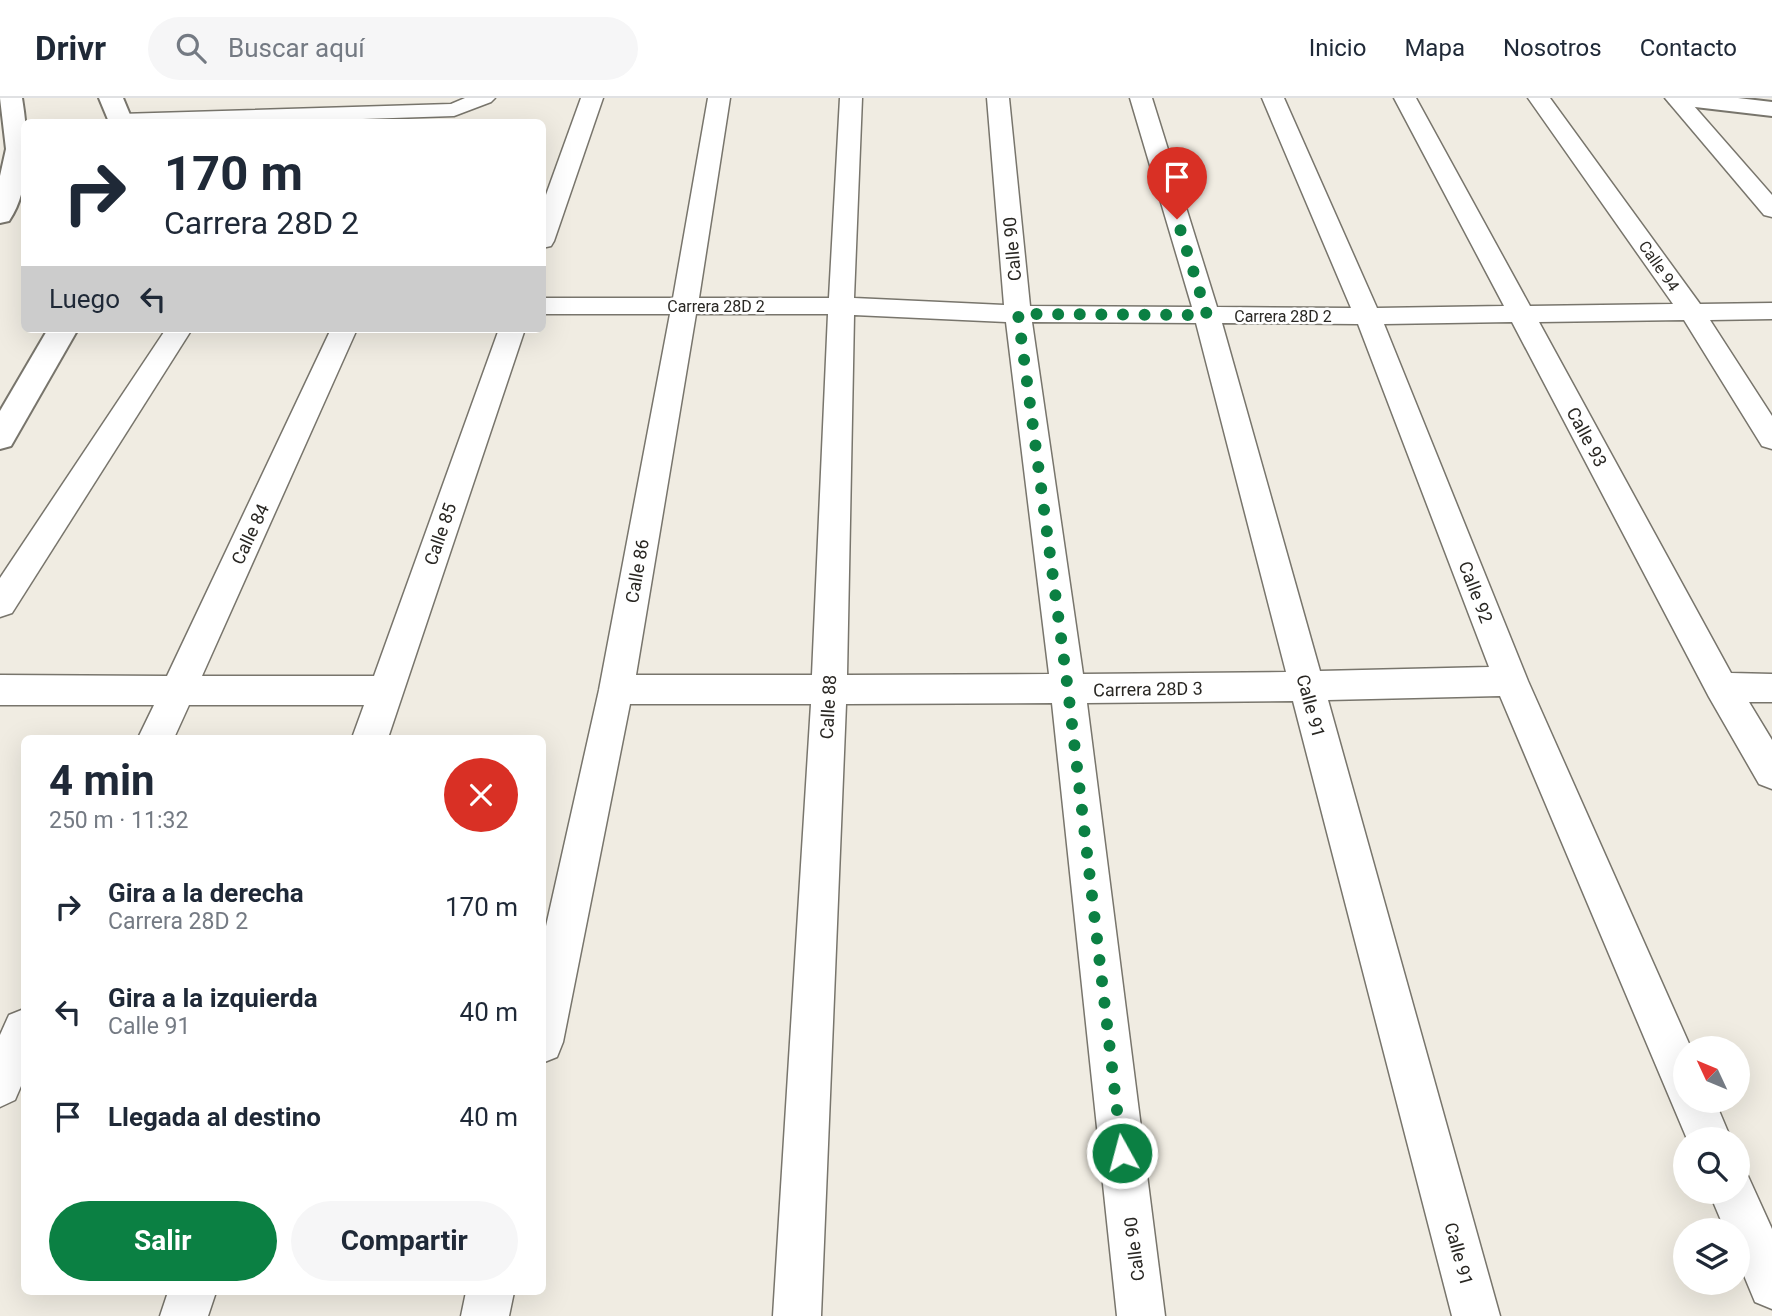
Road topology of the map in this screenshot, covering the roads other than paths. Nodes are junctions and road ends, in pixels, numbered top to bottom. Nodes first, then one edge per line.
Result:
1 (10, 98) edge
2 (111, 98) edge
3 (484, 98) edge
4 (592, 98) edge
5 (719, 98) edge
6 (851, 98) edge
7 (998, 98) edge
8 (1141, 98) edge
9 (1273, 98) edge
10 (1405, 98) edge
11 (1539, 98) edge
12 (1677, 98) edge
13 (1772, 109) edge
14 (451, 116) edge
15 (310, 118) edge
16 (119, 119) edge
17 (262, 119) edge
18 (1772, 210) edge
19 (0, 215) edge
20 (546, 230) edge
21 (685, 305) junction
22 (546, 306) edge
23 (841, 306) junction
24 (1772, 311) edge
25 (1693, 313) junction
26 (1018, 314) junction
27 (1207, 315) junction
28 (1368, 316) junction
29 (1522, 316) junction
30 (61, 333) edge
31 (175, 333) edge
32 (342, 333) edge
33 (511, 333) edge
34 (39, 373) junction
35 (0, 400) edge
36 (0, 438) edge
37 (1772, 439) edge
38 (0, 604) edge
39 (1511, 681) junction
40 (1721, 687) junction
41 (1306, 688) junction
42 (1772, 688) edge
43 (829, 689) junction
44 (0, 690) edge
45 (616, 690) junction
46 (1068, 690) junction
47 (177, 691) junction
48 (385, 691) junction
49 (157, 735) edge
50 (371, 735) edge
51 (1772, 773) edge
52 (546, 1023) edge
53 (21, 1037) edge
54 (1673, 1056) edge
55 (0, 1085) edge
56 (1737, 1204) edge
57 (1772, 1285) edge
58 (191, 1295) edge
59 (489, 1295) edge
60 (184, 1316) edge
61 (485, 1316) edge
62 (797, 1316) edge
63 (1141, 1316) edge
64 (1476, 1316) edge

1 - 19 main road
2 - 16 main road
3 - 14 street
4 - 20 street
5 - 21 street, Calle 86
6 - 23 street, Calle 88
7 - 26 street, Calle 90
8 - 27 street, Calle 91
9 - 28 street, Calle 92
10 - 29 street, Calle 93
11 - 25 street, Calle 94
12 - 13 main road
12 - 18 street
14 - 15 street
15 - 17 street
21 - 22 street, Carrera 28D 2
21 - 23 street, Carrera 28D 2
21 - 45 street, Calle 86
23 - 26 street, Carrera 28D 2
23 - 43 street, Calle 88
24 - 25 street, Carrera 28D 2
25 - 29 street, Carrera 28D 2
25 - 37 street, Calle 94
26 - 27 street, Carrera 28D 2
26 - 46 street, Calle 90
27 - 28 street, Carrera 28D 2
27 - 41 street, Calle 91
28 - 29 street, Carrera 28D 2
28 - 39 street, Calle 92
29 - 40 street, Calle 93
30 - 34 main road
31 - 38 street
32 - 47 street, Calle 84
33 - 48 street, Calle 85
34 - 35 main road
34 - 36 main road
39 - 41 street, Carrera 28D 3
39 - 54 street, Calle 92
40 - 42 street
40 - 51 street, Calle 93
41 - 46 street, Carrera 28D 3
41 - 64 street, Calle 91
43 - 45 street, Carrera 28D 3
43 - 46 street, Carrera 28D 3
43 - 62 street, Calle 88
44 - 47 street
45 - 52 street, Calle 86
46 - 63 street, Calle 90
47 - 48 street
47 - 49 street, Calle 84
48 - 50 street, Calle 85
53 - 55 street
56 - 57 street
58 - 60 street
59 - 61 street

